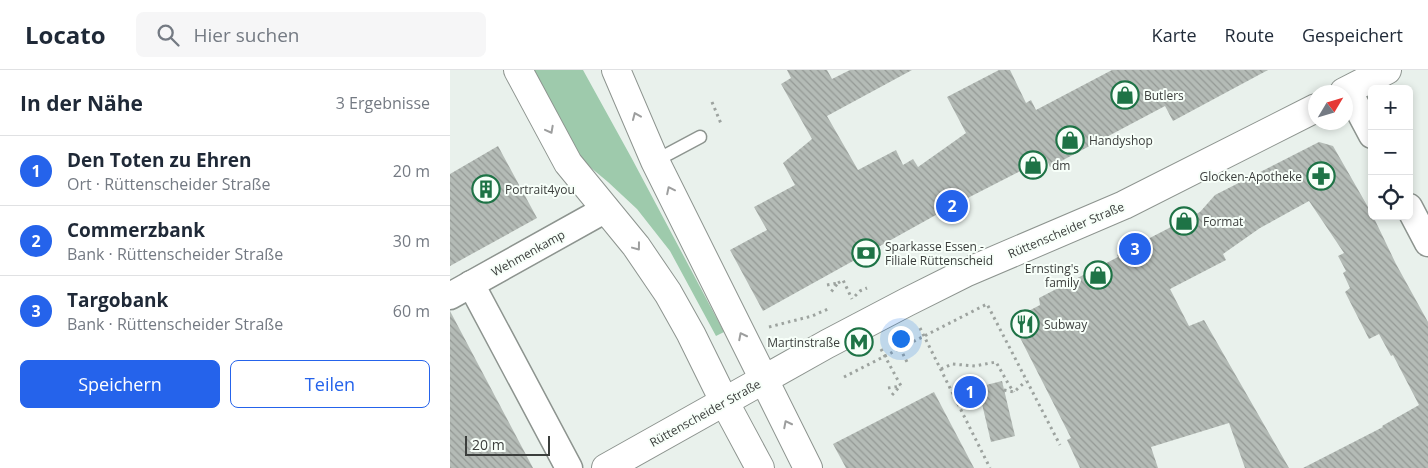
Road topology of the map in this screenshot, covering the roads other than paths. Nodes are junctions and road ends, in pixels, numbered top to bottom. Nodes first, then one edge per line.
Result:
1 (518, 70) edge
2 (616, 70) edge
3 (1386, 70) edge
4 (1353, 87) edge
5 (1353, 103) edge
6 (1308, 112) edge
7 (1370, 130) edge
8 (700, 137) dead end
9 (655, 161) junction
10 (606, 209) junction
11 (1413, 215) edge
12 (1428, 243) edge
13 (460, 290) edge
14 (764, 379) junction
15 (724, 401) junction
16 (568, 468) edge
17 (606, 468) edge
18 (760, 468) edge
19 (808, 468) edge

1 -> 10 main road
9 -> 2 main road
3 - 4 main road
5 - 7 street
6 - 14 main road, Rüttenscheider Straße
8 - 9 lane
14 -> 9 main road
10 - 13 street, Wehmenkamp
10 -> 15 main road
11 - 12 street
13 - 16 street
14 - 15 main road, Rüttenscheider Straße
19 -> 14 main road
15 - 17 main road, Rüttenscheider Straße
15 - 18 main road

